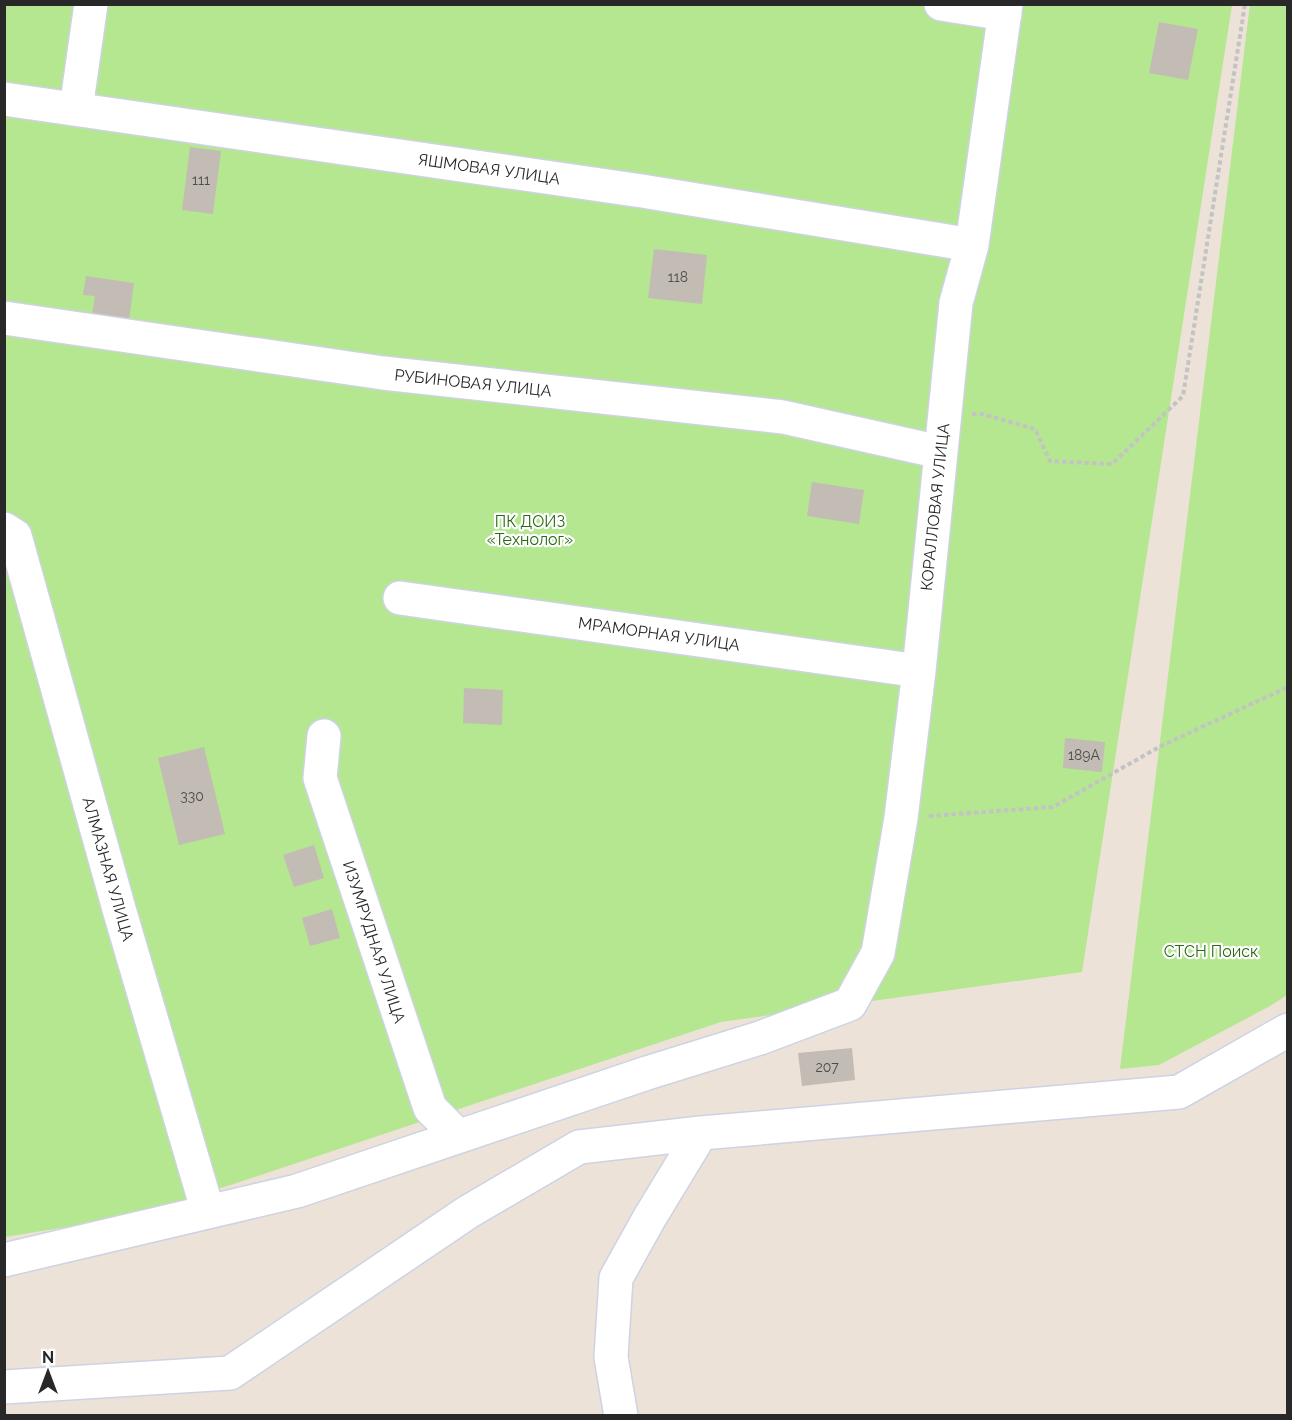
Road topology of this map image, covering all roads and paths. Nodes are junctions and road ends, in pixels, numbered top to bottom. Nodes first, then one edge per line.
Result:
1 (91, 4) edge
2 (941, 4) edge
3 (1245, 4) edge
4 (1005, 9) edge
5 (4, 99) edge
6 (76, 109) junction
7 (972, 245) junction
8 (4, 318) edge
9 (944, 416) junction
10 (940, 452) junction
11 (4, 529) edge
12 (400, 598) dead end
13 (919, 671) junction
14 (1287, 687) edge
15 (324, 736) dead end
16 (901, 818) junction
17 (1287, 1030) edge
18 (701, 1133) junction
19 (458, 1136) junction
20 (208, 1212) junction
21 (7, 1253) edge
22 (4, 1387) edge
23 (621, 1416) edge

1 - 6 street
2 - 4 street
3 - 9 path
4 - 7 street, КОРАЛЛОВАЯ УЛИЦА
5 - 6 street, ЯШМОВАЯ УЛИЦА
6 - 7 street, ЯШМОВАЯ УЛИЦА
7 - 9 street, КОРАЛЛОВАЯ УЛИЦА
8 - 10 street, РУБИНОВАЯ УЛИЦА
9 - 10 street, КОРАЛЛОВАЯ УЛИЦА
10 - 13 street, КОРАЛЛОВАЯ УЛИЦА
11 - 20 street, АЛМАЗНАЯ УЛИЦА
12 - 13 street, МРАМОРНАЯ УЛИЦА
13 - 16 street, КОРАЛЛОВАЯ УЛИЦА
14 - 16 path
15 - 19 street, ИЗУМРУДНАЯ УЛИЦА
16 - 19 street, КОРАЛЛОВАЯ УЛИЦА
17 - 18 street
18 - 22 street
18 - 23 street
19 - 20 street
20 - 21 street

